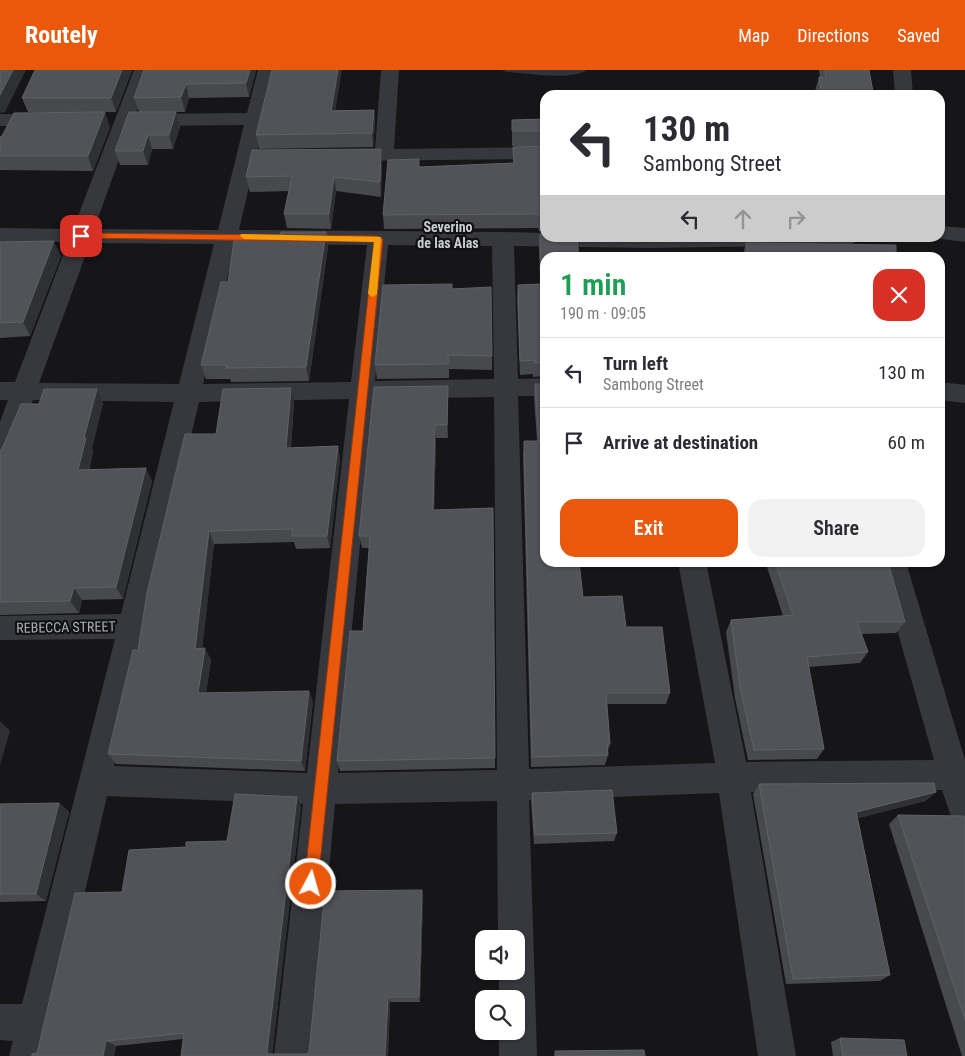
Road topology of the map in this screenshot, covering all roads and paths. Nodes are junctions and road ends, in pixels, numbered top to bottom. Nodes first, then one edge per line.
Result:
1 (143, 70) edge
2 (268, 70) edge
3 (390, 70) edge
4 (902, 70) edge
5 (904, 90) edge
6 (256, 119) junction
7 (10, 120) edge
8 (69, 120) edge
9 (115, 120) junction
10 (540, 153) edge
11 (384, 154) junction
12 (325, 155) edge
13 (945, 233) edge
14 (0, 235) edge
15 (965, 235) edge
16 (81, 236) junction
17 (227, 236) junction
18 (378, 239) junction
19 (503, 239) junction
20 (540, 241) edge
21 (548, 242) edge
22 (809, 242) edge
23 (791, 244) edge
24 (652, 249) edge
25 (506, 387) junction
26 (540, 388) edge
27 (363, 391) junction
28 (12, 392) edge
29 (945, 392) edge
30 (189, 393) junction
31 (965, 394) edge
32 (0, 455) edge
33 (693, 567) edge
34 (894, 567) edge
35 (132, 626) junction
36 (0, 628) edge
37 (959, 776) edge
38 (732, 777) junction
39 (95, 780) junction
40 (514, 785) junction
41 (321, 789) junction
42 (965, 814) edge
43 (0, 1022) edge
44 (32, 1039) edge
45 (293, 1056) edge
46 (518, 1056) edge
47 (778, 1056) edge

1 - 9 street
2 - 6 street
3 - 11 street
4 - 5 street
6 - 9 street
6 - 17 street
7 - 8 street
9 - 16 street
10 - 11 street
11 - 12 street
13 - 15 street
14 - 16 street
16 - 17 street
16 - 28 street
17 - 18 street
17 - 30 street
18 - 19 street
18 - 27 street
19 - 20 street
19 - 25 street
21 - 24 street
22 - 23 street
23 - 24 street
25 - 26 street
25 - 27 street
25 - 40 street
27 - 30 street
27 - 41 street
28 - 30 street
28 - 32 street
29 - 31 street
30 - 35 street
33 - 38 street
34 - 37 street
35 - 36 street, REBECCA STREET
35 - 39 street
37 - 38 street
37 - 42 street
38 - 40 street
38 - 47 street
39 - 41 street
39 - 44 street
40 - 41 street
40 - 46 street
41 - 45 street
43 - 44 street

